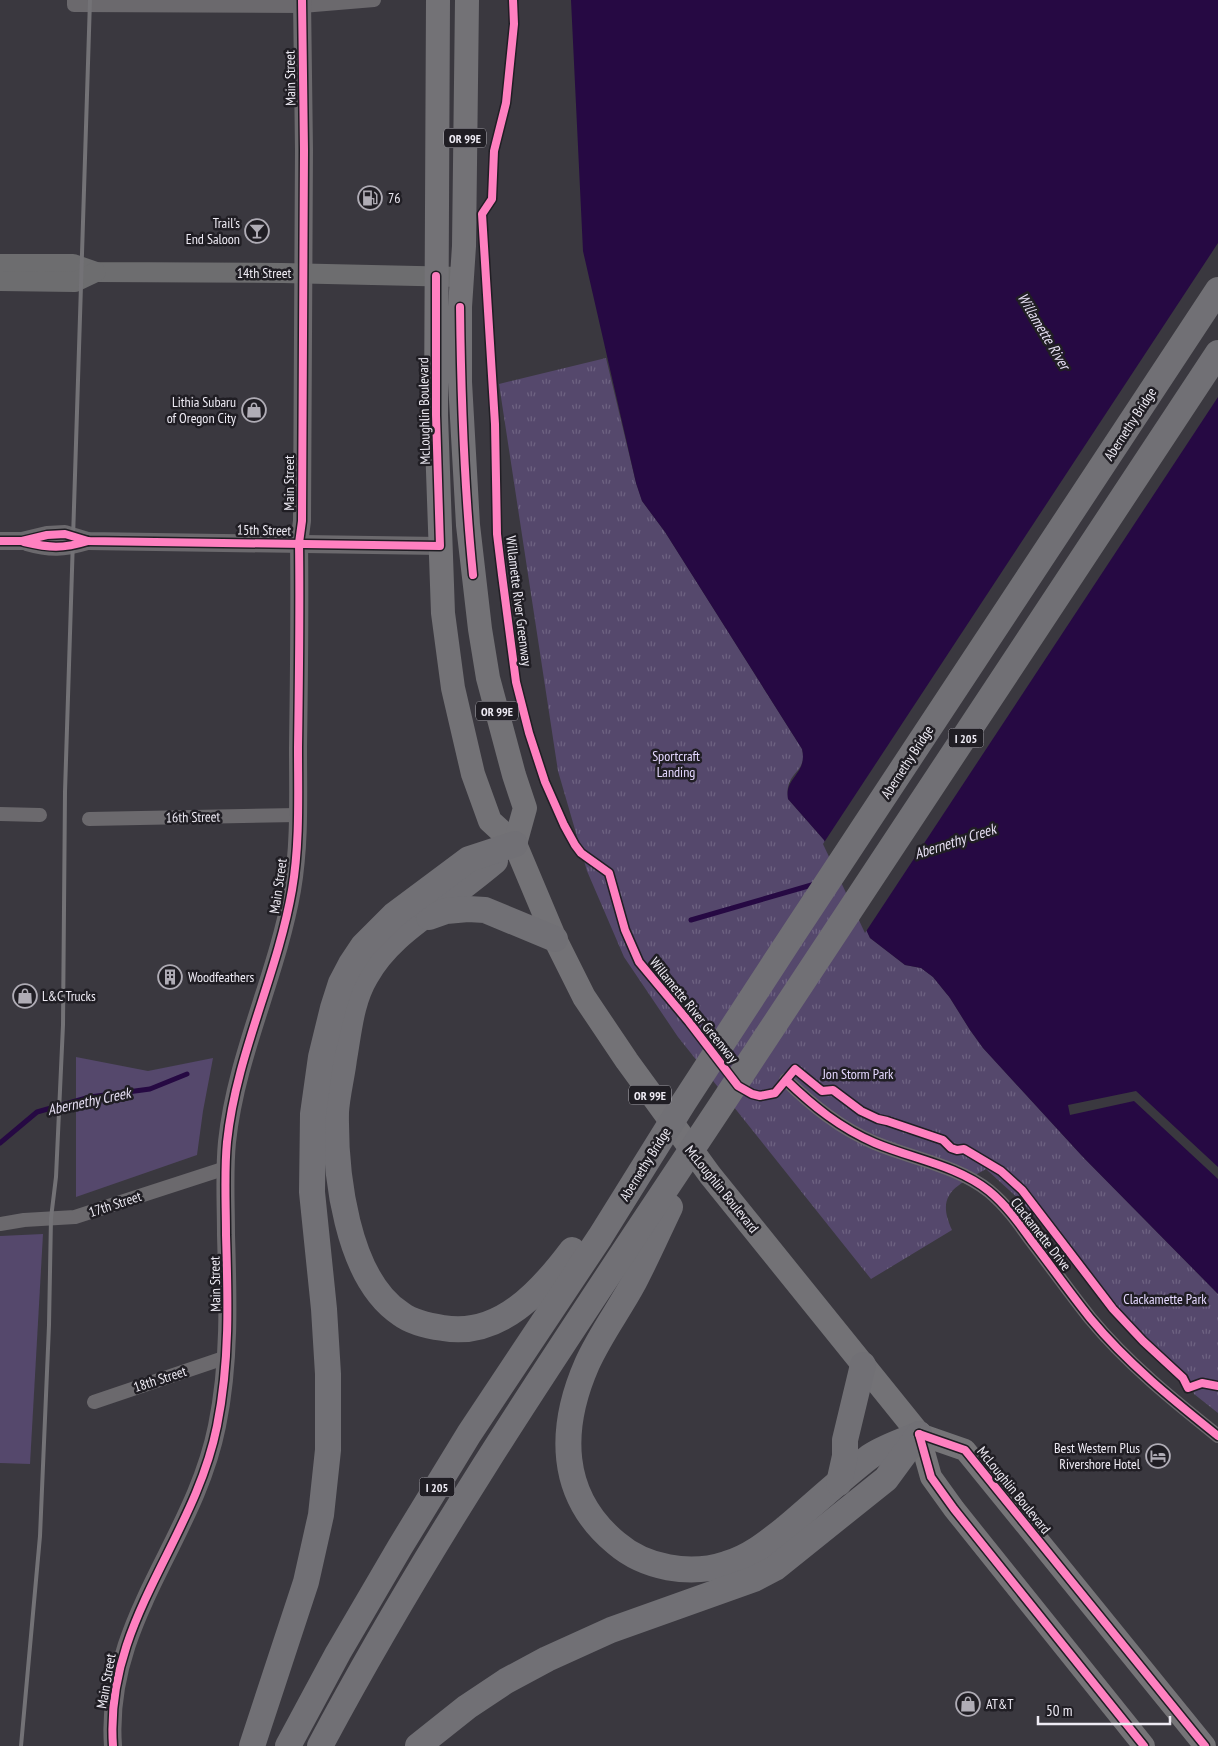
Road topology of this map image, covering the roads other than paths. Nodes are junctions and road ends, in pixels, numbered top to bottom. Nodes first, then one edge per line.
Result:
1 (374, 0) edge
2 (438, 0) edge
3 (466, 0) edge
4 (74, 2) edge
5 (302, 3) edge
6 (0, 264) edge
7 (96, 272) junction
8 (304, 274) junction
9 (436, 276) junction
10 (462, 276) junction
11 (0, 280) edge
12 (1218, 290) edge
13 (1218, 354) edge
14 (0, 541) edge
15 (299, 544) junction
16 (440, 546) junction
17 (0, 814) edge
18 (40, 815) dead end
19 (297, 815) junction
20 (89, 819) dead end
21 (515, 844) junction
22 (417, 922) junction
23 (555, 939) junction
24 (786, 1080) dead end
25 (711, 1122) junction
26 (226, 1168) junction
27 (0, 1224) edge
28 (596, 1231) junction
29 (227, 1357) junction
30 (863, 1365) junction
31 (94, 1402) dead end
32 (919, 1434) junction
33 (1218, 1436) edge
34 (839, 1483) junction
35 (114, 1746) edge
36 (252, 1746) edge
37 (288, 1746) edge
38 (320, 1746) edge
39 (418, 1746) edge
40 (1144, 1746) edge
41 (1205, 1746) edge

1 - 5 street
2 - 9 highway, McLoughlin Boulevard / OR 99E
3 - 10 highway, OR 99E
4 - 5 street
5 - 8 street, Main Street
6 - 7 main road, 14th Street
7 - 8 main road, 14th Street
7 - 11 main road, 14th Street
8 - 9 main road, 14th Street
8 - 15 street, Main Street
9 - 10 main road, 14th Street
9 - 16 highway, McLoughlin Boulevard / OR 99E
10 - 21 highway, OR 99E
12 - 28 highway, Abernethy Bridge / I 205
13 - 25 highway, I 205
14 - 15 street, 15th Street
15 - 16 street, 15th Street
15 - 19 street, Main Street
16 - 21 highway, McLoughlin Boulevard / OR 99E
17 - 18 street
19 - 20 street, 16th Street
19 - 26 street, Main Street
21 - 22 highway
21 - 23 highway, McLoughlin Boulevard / OR 99E
21 - 36 highway
22 - 23 highway
22 - 28 highway
23 - 30 highway, McLoughlin Boulevard / OR 99E
24 - 33 street, Clackamette Drive
25 - 34 highway
25 - 38 highway, I 205
26 - 27 street, 17th Street
26 - 29 street, Main Street
28 - 37 highway, I 205
29 - 31 street, 18th Street
29 - 35 street, Main Street
30 - 32 highway, McLoughlin Boulevard / OR 99E
30 - 34 highway
32 - 34 highway
32 - 39 highway
32 - 40 main road, McLoughlin Boulevard / OR 99E
32 - 41 main road, McLoughlin Boulevard

